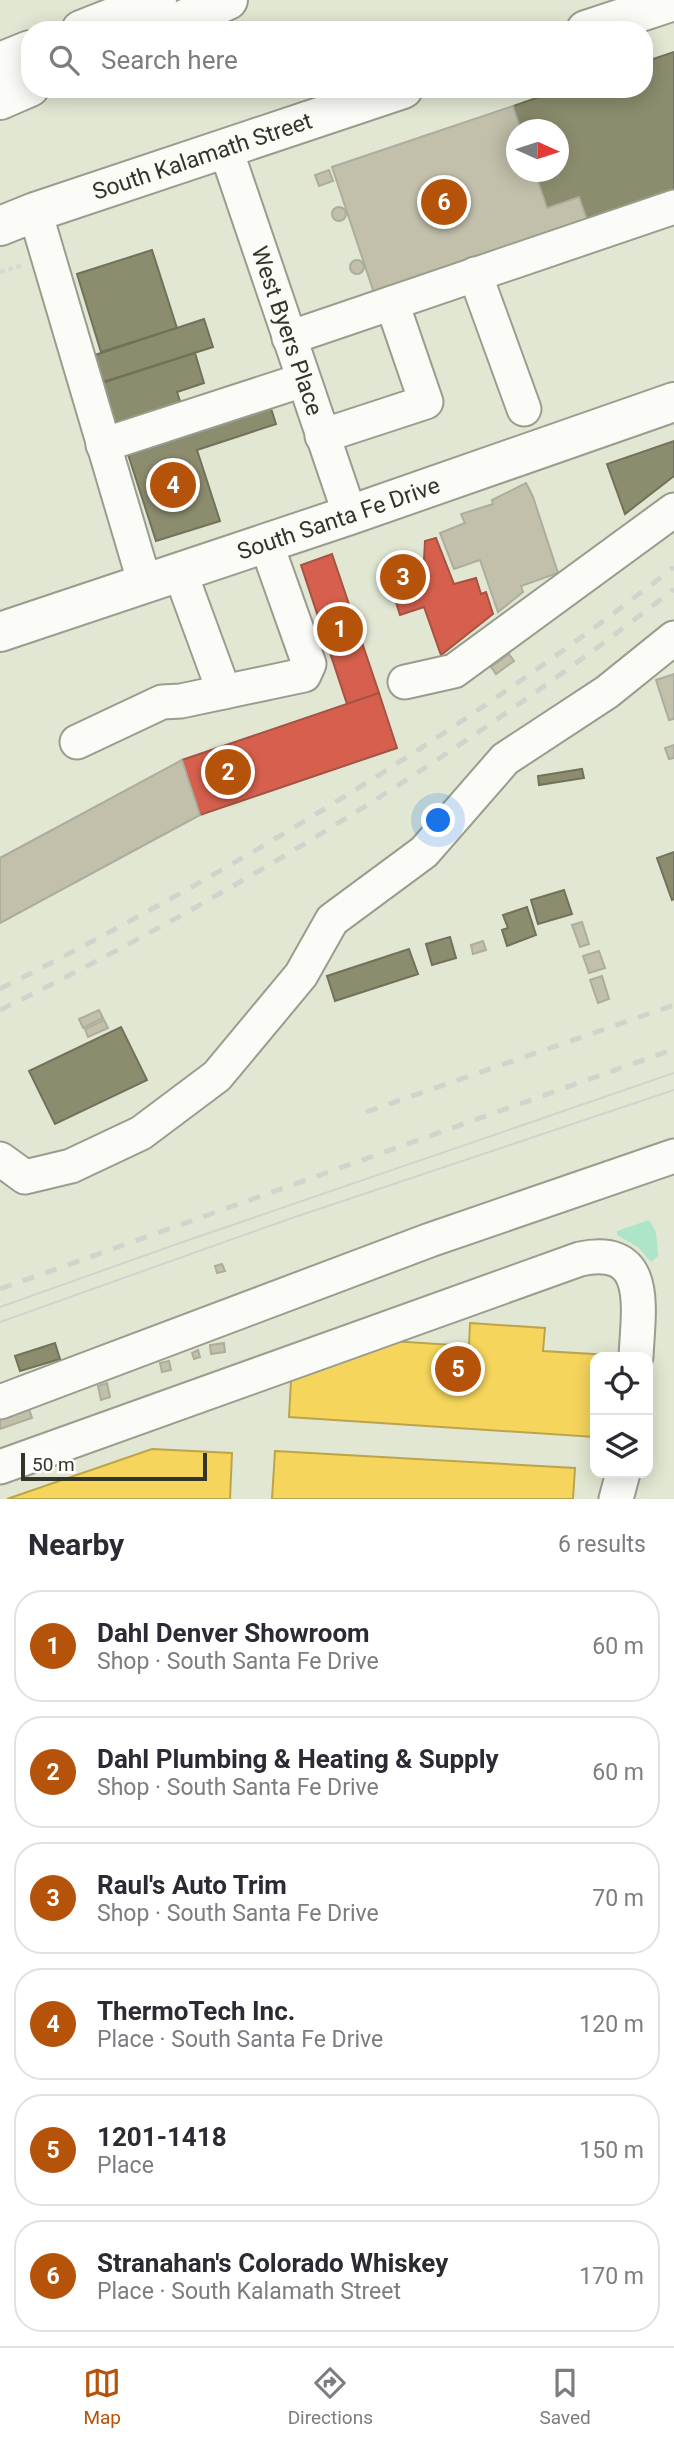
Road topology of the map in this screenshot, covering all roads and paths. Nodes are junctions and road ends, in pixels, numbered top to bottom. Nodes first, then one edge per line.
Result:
1 (157, 0) edge
2 (228, 0) edge
3 (674, 1) edge
4 (104, 21) edge
5 (180, 21) edge
6 (613, 21) edge
7 (21, 54) edge
8 (0, 62) edge
9 (21, 91) edge
10 (375, 98) edge
11 (0, 100) edge
12 (225, 147) junction
13 (674, 207) edge
14 (35, 212) junction
15 (0, 226) edge
16 (475, 274) junction
17 (392, 303) junction
18 (289, 338) junction
19 (303, 380) junction
20 (674, 402) edge
21 (524, 409) dead end
22 (322, 436) junction
23 (103, 445) junction
24 (674, 510) edge
25 (350, 515) junction
26 (266, 543) junction
27 (162, 578) junction
28 (0, 632) edge
29 (674, 638) edge
30 (405, 682) dead end
31 (224, 692) junction
32 (77, 742) dead end
33 (674, 1156) edge
34 (0, 1159) edge
35 (636, 1352) edge
36 (0, 1402) edge
37 (0, 1467) edge
38 (622, 1478) edge
39 (616, 1499) edge

1 - 4 main road
2 - 5 main road
3 - 6 main road
7 - 8 main road
9 - 11 main road
10 - 12 main road, South Kalamath Street
12 - 14 main road, South Kalamath Street
12 - 18 street, West Byers Place
13 - 16 street
14 - 15 main road, South Kalamath Street
14 - 23 street
16 - 17 street
16 - 21 street
17 - 18 street
17 - 22 street
18 - 19 street, West Byers Place
19 - 22 street, West Byers Place
19 - 23 street
20 - 25 main road, South Santa Fe Drive
22 - 25 street, West Byers Place
23 - 27 street
24 - 30 street
25 - 26 main road, South Santa Fe Drive
26 - 27 main road, South Santa Fe Drive
26 - 31 street
27 - 28 main road, South Santa Fe Drive
27 - 31 street
29 - 34 street
31 - 32 street
33 - 36 street
35 - 37 street
38 - 39 street

